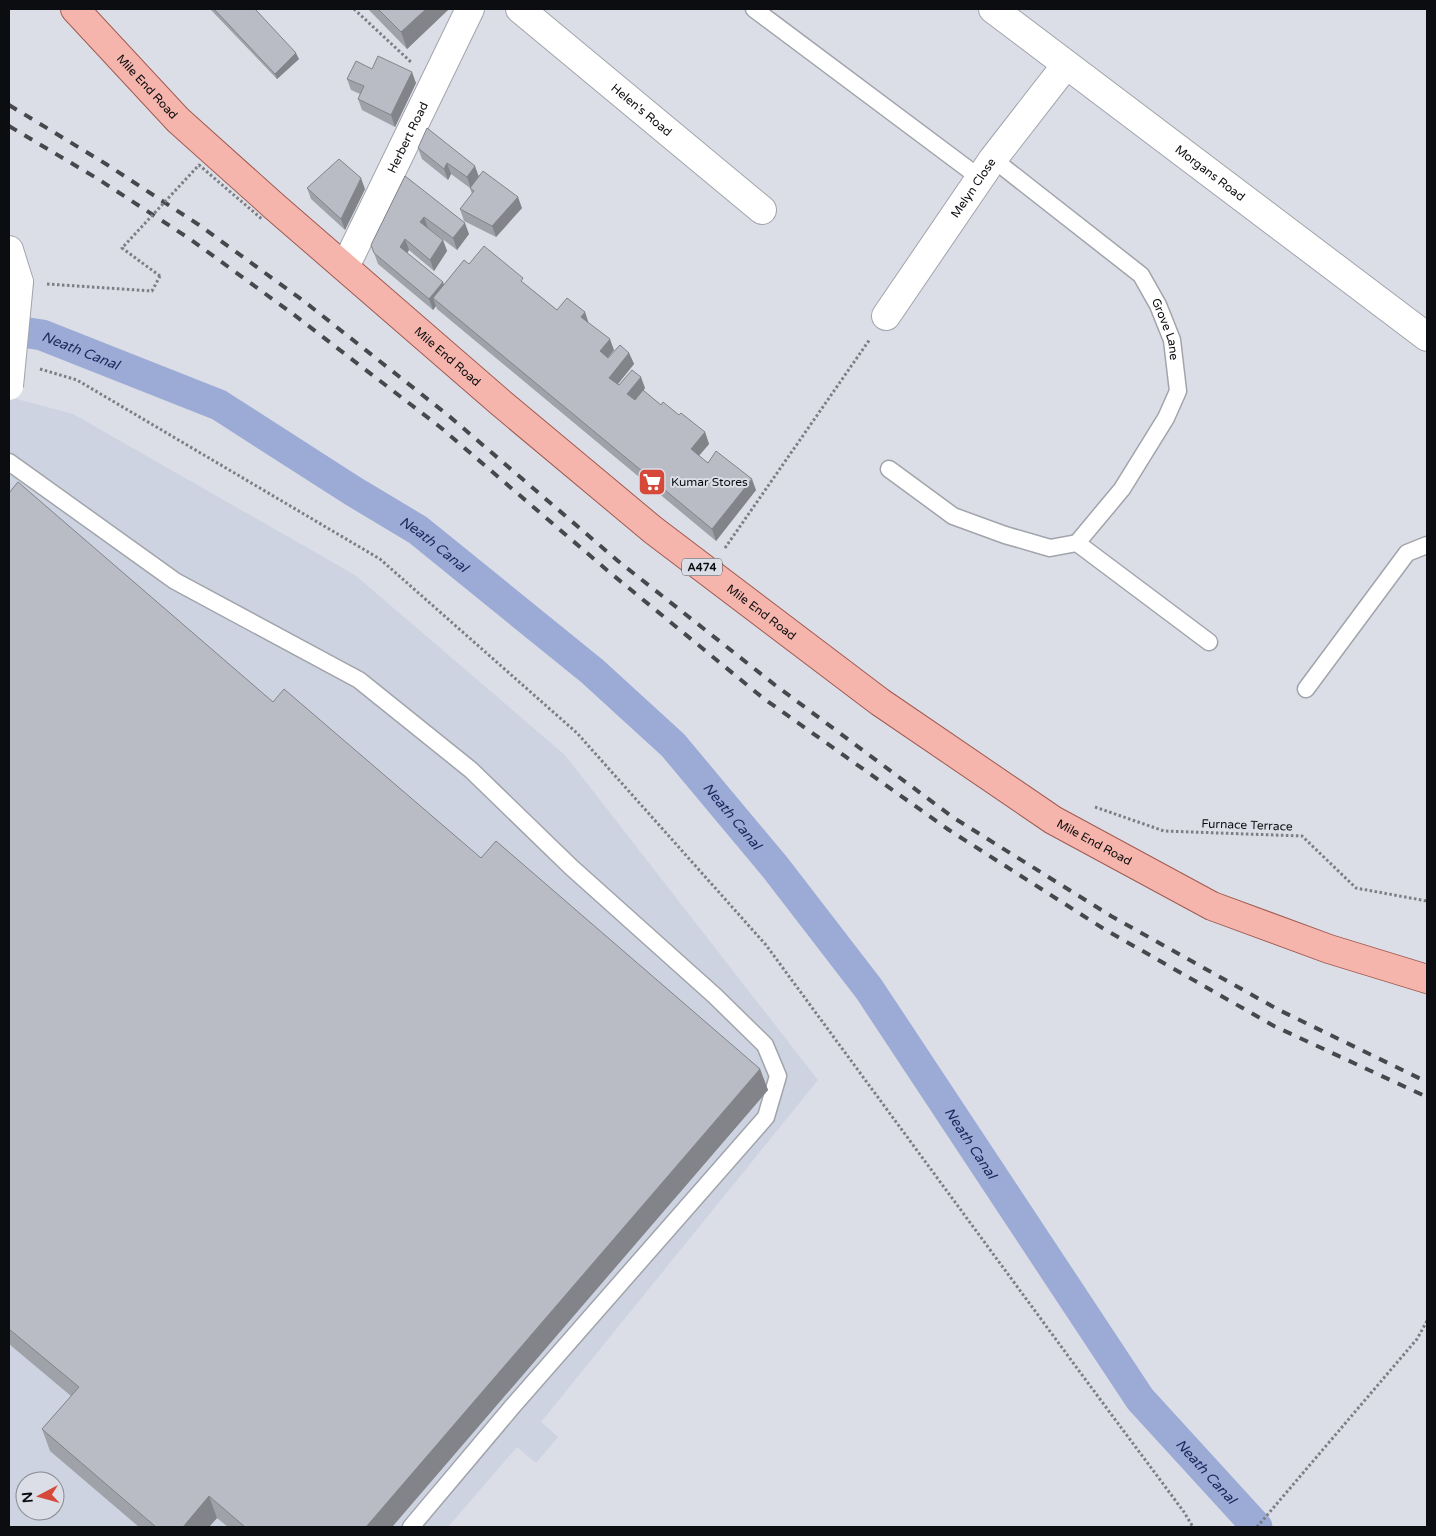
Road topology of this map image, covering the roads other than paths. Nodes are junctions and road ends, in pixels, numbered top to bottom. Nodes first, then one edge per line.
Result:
1 (75, 9) edge
2 (470, 9) edge
3 (520, 9) edge
4 (754, 9) edge
5 (993, 9) edge
6 (1066, 65) junction
7 (987, 169) junction
8 (762, 210) dead end
9 (9, 250) edge
10 (345, 267) junction
11 (886, 316) road end
12 (1427, 337) edge
13 (9, 386) edge
14 (9, 462) edge
15 (889, 469) dead end
16 (1077, 543) junction
17 (1427, 545) edge
18 (1209, 642) dead end
19 (1306, 689) dead end
20 (1427, 979) edge
21 (411, 1527) edge

1 - 10 main road, Mile End Road / A474
2 - 10 street, Herbert Road
3 - 8 street, Helen's Road
4 - 7 lane, Grove Lane
5 - 6 street, Morgans Road
6 - 7 street, Melyn Close
6 - 12 street, Morgans Road
7 - 11 street, Melyn Close
7 - 16 lane, Grove Lane
9 - 13 street, bridge
10 - 20 main road, Mile End Road / A474
14 - 21 lane
15 - 16 lane
16 - 18 lane
17 - 19 lane

